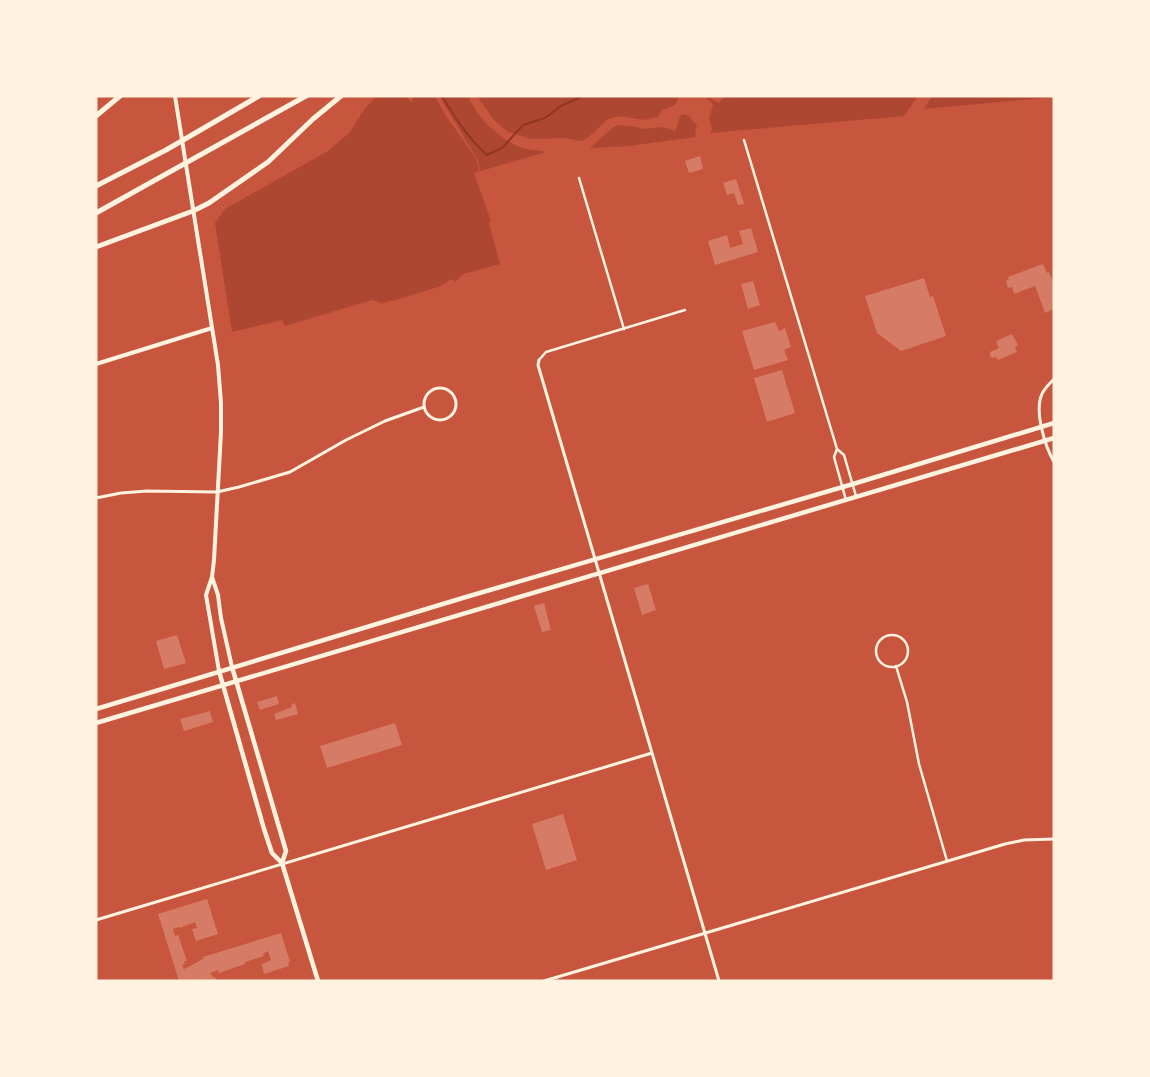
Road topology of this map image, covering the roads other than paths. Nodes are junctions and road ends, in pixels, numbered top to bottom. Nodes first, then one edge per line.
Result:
1 (120, 96) edge
2 (175, 96) edge
3 (260, 96) edge
4 (306, 96) edge
5 (341, 96) edge
6 (96, 116) edge
7 (744, 140) dead end
8 (579, 178) dead end
9 (96, 186) edge
10 (193, 211) junction
11 (96, 213) edge
12 (96, 247) edge
13 (685, 310) dead end
14 (212, 328) junction
15 (624, 329) junction
16 (539, 360) joint
17 (96, 364) edge
18 (1054, 379) edge
19 (424, 407) junction
20 (1054, 422) edge
21 (1041, 426) junction
22 (1054, 438) edge
23 (1045, 440) junction
24 (837, 449) junction
25 (1054, 462) edge
26 (852, 484) junction
27 (842, 487) junction
28 (217, 492) junction
29 (856, 497) junction
30 (96, 498) edge
31 (846, 500) junction
32 (595, 560) junction
33 (599, 574) junction
34 (212, 577) junction
35 (896, 666) junction
36 (232, 667) junction
37 (219, 671) junction
38 (236, 681) junction
39 (223, 685) junction
40 (96, 709) edge
41 (96, 723) edge
42 (652, 753) junction
43 (1054, 839) edge
44 (946, 861) junction
45 (282, 864) junction
46 (96, 920) edge
47 (706, 933) junction
48 (318, 981) edge
49 (544, 981) edge
50 (719, 981) edge

1 - 6 highway
2 - 10 main road
3 - 9 highway
4 - 11 highway
5 - 10 highway
7 - 24 street
8 - 15 street
10 - 12 highway
10 - 14 main road
13 - 15 street
14 - 17 main road
14 - 28 main road
15 - 16 street
16 - 32 street
18 - 21 street
19 - 19 street
19 - 28 street
20 - 21 main road
21 - 23 street
21 - 26 main road
22 - 23 main road
23 - 25 street
23 - 29 main road
24 - 26 street
24 - 27 street
26 - 27 main road
26 - 29 street
27 - 31 street
27 - 32 main road
28 - 30 street
28 - 34 main road
29 - 31 main road
31 - 33 main road
32 - 33 street
32 - 36 main road
33 - 38 main road
33 - 42 street
34 - 36 main road
34 - 37 main road
35 - 35 street
35 - 44 street
36 - 37 main road
36 - 38 main road
37 - 39 main road
37 - 40 main road
38 - 39 main road
38 - 45 main road
39 - 41 main road
39 - 45 main road
42 - 45 street
42 - 47 street
43 - 44 street
44 - 47 street
45 - 46 street
45 - 48 main road
47 - 49 street
47 - 50 street

